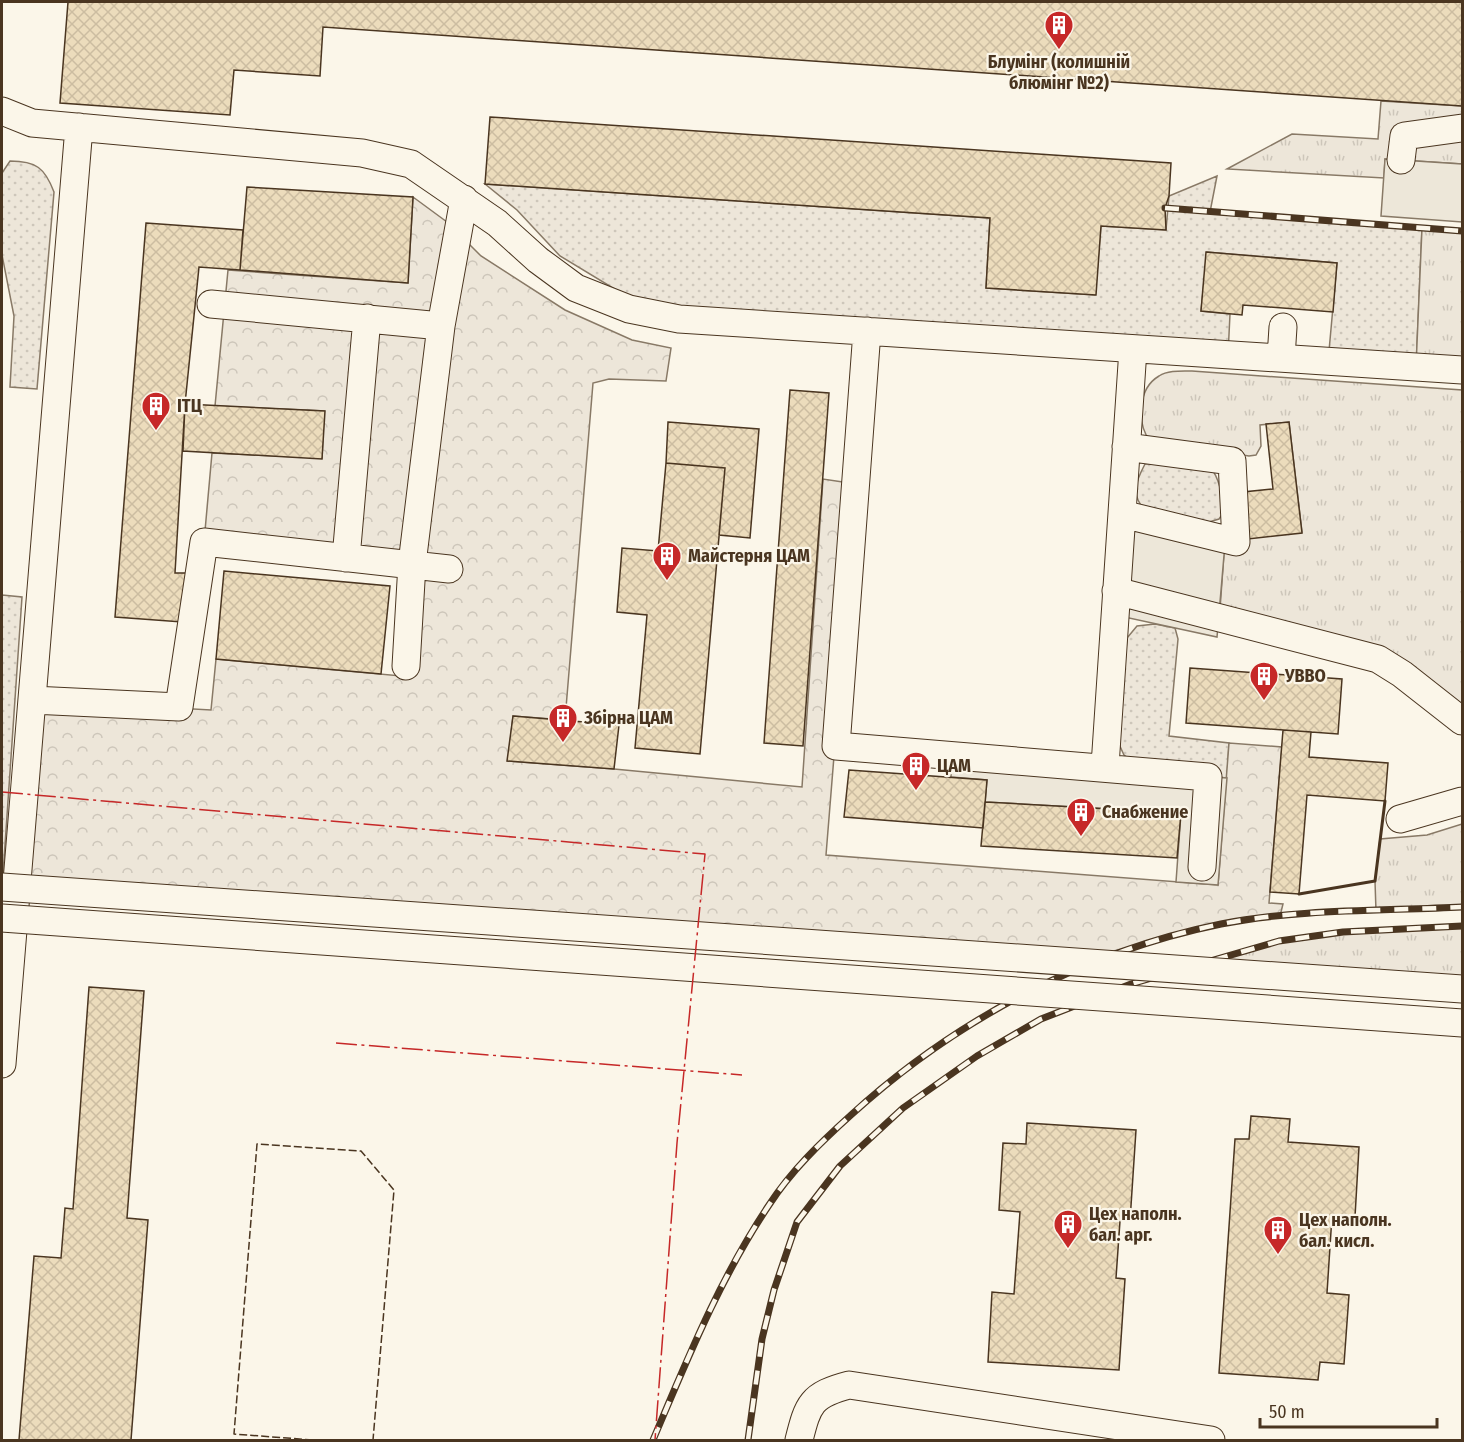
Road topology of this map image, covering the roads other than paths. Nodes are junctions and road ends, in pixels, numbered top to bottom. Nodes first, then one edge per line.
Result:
1 (2, 111) edge
2 (79, 127) junction
3 (1462, 128) edge
4 (1401, 160) dead end
5 (464, 199) junction
6 (211, 304) dead end
7 (367, 318) junction
8 (441, 326) junction
9 (1283, 327) dead end
10 (867, 331) junction
11 (1133, 349) junction
12 (1281, 358) junction
13 (1462, 370) edge
14 (1126, 447) junction
15 (1122, 514) junction
16 (346, 558) junction
17 (412, 564) junction
18 (449, 570) dead end
19 (1116, 591) junction
20 (406, 666) dead end
21 (32, 700) junction
22 (1462, 721) edge
23 (1104, 766) junction
24 (1462, 801) edge
25 (1400, 819) dead end
26 (1202, 867) dead end
27 (2, 887) edge
28 (2, 918) edge
29 (1462, 989) edge
30 (1462, 1023) edge
31 (2, 1064) edge
32 (799, 1440) edge
33 (1211, 1440) edge

1 - 2 lane
2 - 5 lane
2 - 21 lane
3 - 4 lane
5 - 8 lane
5 - 10 lane
6 - 7 lane
7 - 8 lane
7 - 16 lane
8 - 17 lane
9 - 12 lane
10 - 11 lane
10 - 23 lane
11 - 12 lane
11 - 14 lane
12 - 13 lane
14 - 15 lane
14 - 15 lane
15 - 19 lane
16 - 17 lane
16 - 21 lane
17 - 18 lane
17 - 20 lane
19 - 22 lane
19 - 23 lane
21 - 31 lane
23 - 26 lane
24 - 25 lane
27 - 29 lane, bridge
28 - 30 lane, bridge
32 - 33 lane

